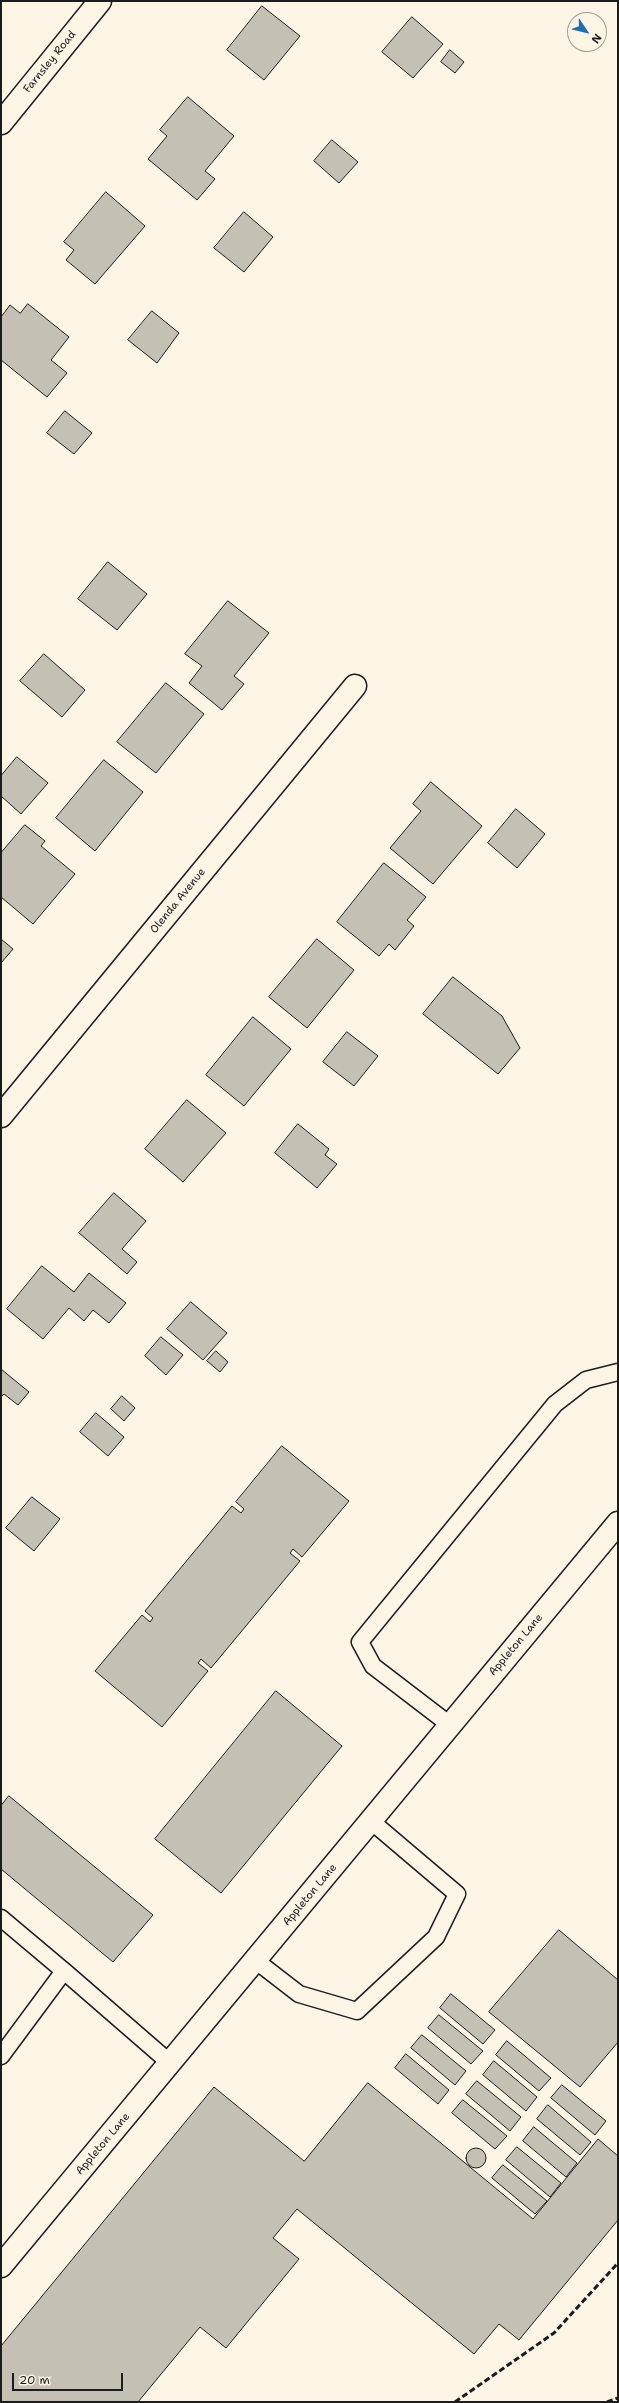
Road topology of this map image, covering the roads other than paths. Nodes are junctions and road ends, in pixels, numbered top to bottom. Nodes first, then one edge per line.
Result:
1 (100, 1) edge
2 (1, 123) edge
3 (355, 686) dead end
4 (1, 1116) edge
5 (618, 1372) edge
6 (618, 1523) edge
7 (450, 1725) junction
8 (371, 1821) junction
9 (1, 1918) edge
10 (255, 1960) junction
11 (64, 1971) junction
12 (1, 2056) edge
13 (170, 2063) junction
14 (1, 2266) edge

1 - 2 street, Farnsley Road
3 - 4 street, Olenda Avenue
5 - 7 lane
6 - 7 street, Appleton Lane
7 - 8 street, Appleton Lane
8 - 10 street, Appleton Lane
8 - 10 lane
9 - 11 lane
10 - 13 street, Appleton Lane
11 - 12 lane
11 - 13 lane
13 - 14 street, Appleton Lane

